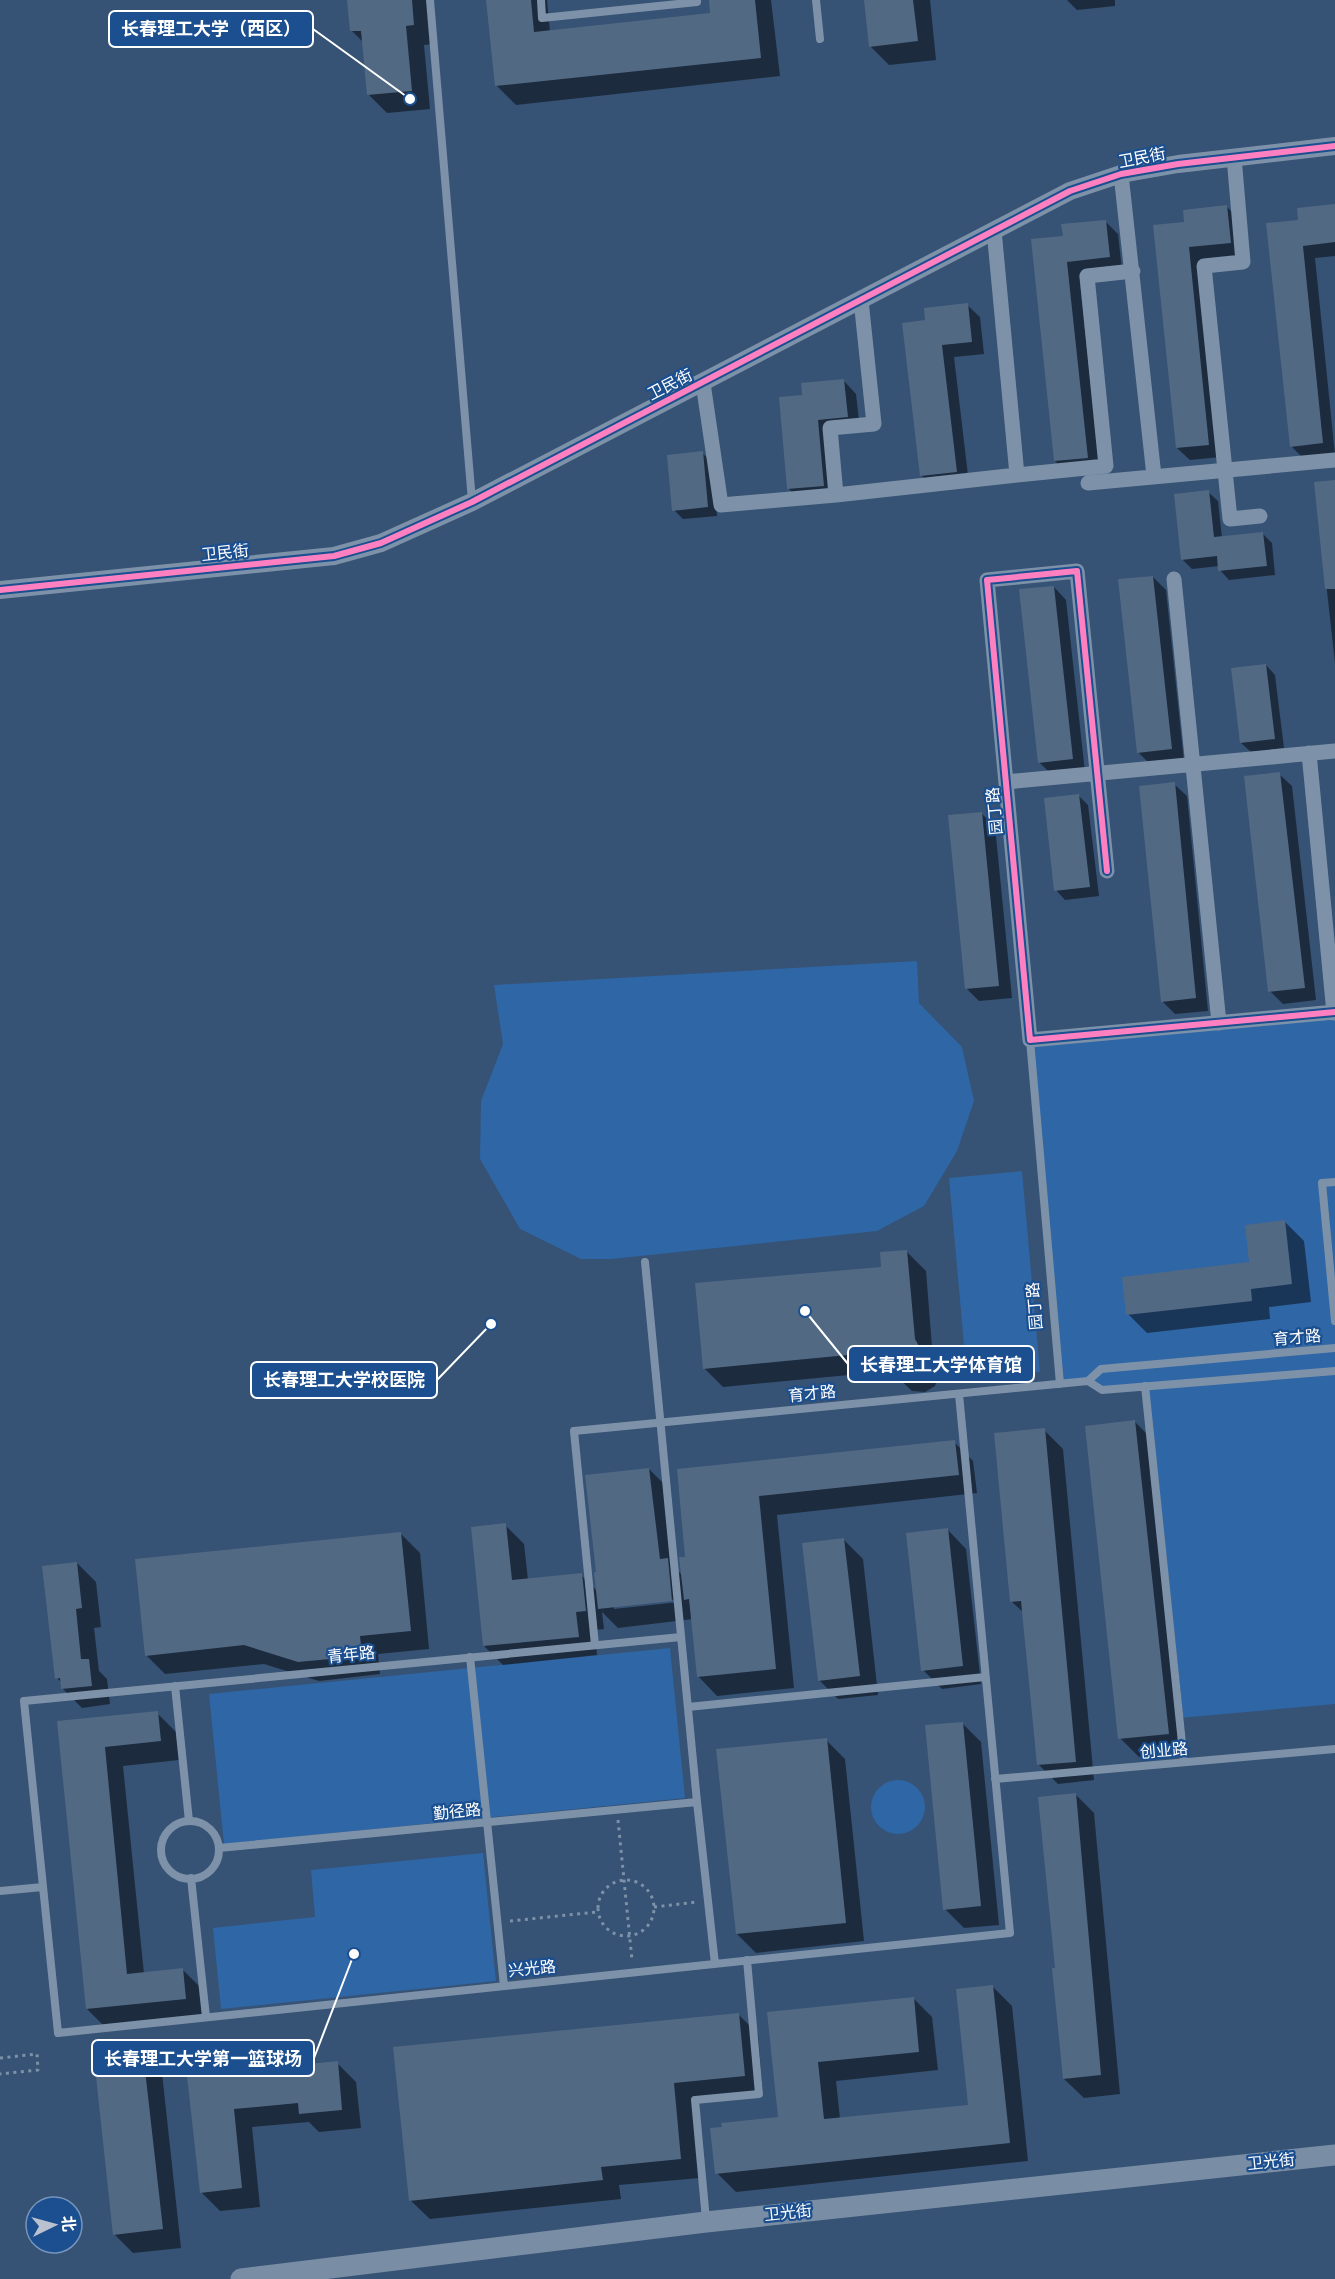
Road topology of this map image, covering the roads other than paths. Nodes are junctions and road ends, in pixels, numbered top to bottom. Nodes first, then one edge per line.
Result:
1 (430, 0) edge
2 (541, 0) edge
3 (697, 0) edge
4 (816, 0) edge
5 (820, 39) dead end
6 (1335, 146) edge
7 (1234, 157) junction
8 (1121, 174) junction
9 (994, 230) junction
10 (1133, 271) junction
11 (861, 300) junction
12 (703, 383) junction
13 (1335, 460) edge
14 (1225, 470) junction
15 (1017, 475) junction
16 (1154, 476) junction
17 (1088, 483) dead end
18 (836, 495) junction
19 (472, 502) junction
20 (1260, 516) dead end
21 (1174, 579) dead end
22 (0, 590) edge
23 (1335, 751) edge
24 (1309, 753) junction
25 (1194, 764) junction
26 (1097, 773) junction
27 (1006, 782) junction
28 (1107, 871) dead end
29 (1334, 1012) edge
30 (1219, 1023) junction
31 (1030, 1040) junction
32 (1335, 1182) edge
33 (645, 1262) dead end
34 (1335, 1321) edge
35 (1335, 1348) edge
36 (1335, 1371) edge
37 (1088, 1381) junction
38 (1060, 1384) junction
39 (1145, 1386) junction
40 (959, 1394) junction
41 (661, 1423) junction
42 (681, 1637) junction
43 (595, 1645) junction
44 (470, 1657) junction
45 (985, 1677) junction
46 (175, 1686) junction
47 (688, 1707) junction
48 (1335, 1749) edge
49 (1184, 1762) junction
50 (995, 1779) junction
51 (697, 1802) junction
52 (189, 1821) junction
53 (487, 1822) junction
54 (219, 1848) junction
55 (191, 1878) junction
56 (43, 1887) junction
57 (0, 1891) edge
58 (747, 1960) junction
59 (715, 1964) junction
60 (504, 1986) junction
61 (206, 2017) junction
62 (1335, 2155) edge
63 (706, 2222) junction
64 (242, 2279) edge

1 - 19 lane
2 - 3 lane
4 - 5 lane
6 - 7 street, 卫民街
7 - 8 street, 卫民街
7 - 14 street
8 - 9 street, 卫民街
8 - 10 street
9 - 11 street, 卫民街
9 - 15 street
10 - 15 street
10 - 16 street
11 - 12 street, 卫民街
11 - 18 street
12 - 18 street
12 - 19 street, 卫民街
13 - 14 street
14 - 16 street
14 - 20 street
15 - 18 street
16 - 17 street
19 - 22 street, 卫民街
21 - 25 street
23 - 24 street
24 - 25 street
24 - 29 street
25 - 26 street
25 - 30 street
26 - 27 street
26 - 27 street, 园丁路
26 - 28 street
27 - 31 street, 园丁路
29 - 30 street
30 - 31 street
31 - 38 lane, 园丁路
32 - 34 lane
33 - 41 lane
35 - 37 lane, 育才路
36 - 39 lane, 育才路
37 - 38 lane, 育才路
37 - 39 lane, 育才路
38 - 40 lane, 育才路
39 - 49 lane
40 - 41 lane, 育才路
40 - 45 lane
41 - 42 lane
41 - 43 lane, 育才路
42 - 43 lane, 青年路
42 - 47 lane
43 - 44 lane, 青年路
44 - 46 lane, 青年路
44 - 53 lane
45 - 47 lane
45 - 50 lane
46 - 52 lane
46 - 56 lane, 青年路
47 - 51 lane
48 - 49 lane, 创业路
49 - 50 lane, 创业路
50 - 58 lane, 兴光路
51 - 53 lane, 勤径路
51 - 59 lane
52 - 54 lane
52 - 55 lane
53 - 54 lane, 勤径路
53 - 60 lane
54 - 55 lane
55 - 61 lane
56 - 57 lane
56 - 61 lane, 兴光路
58 - 59 lane, 兴光路
58 - 63 lane
59 - 60 lane, 兴光路
60 - 61 lane, 兴光路
62 - 63 main road, 卫光街
63 - 64 main road, 卫光街

